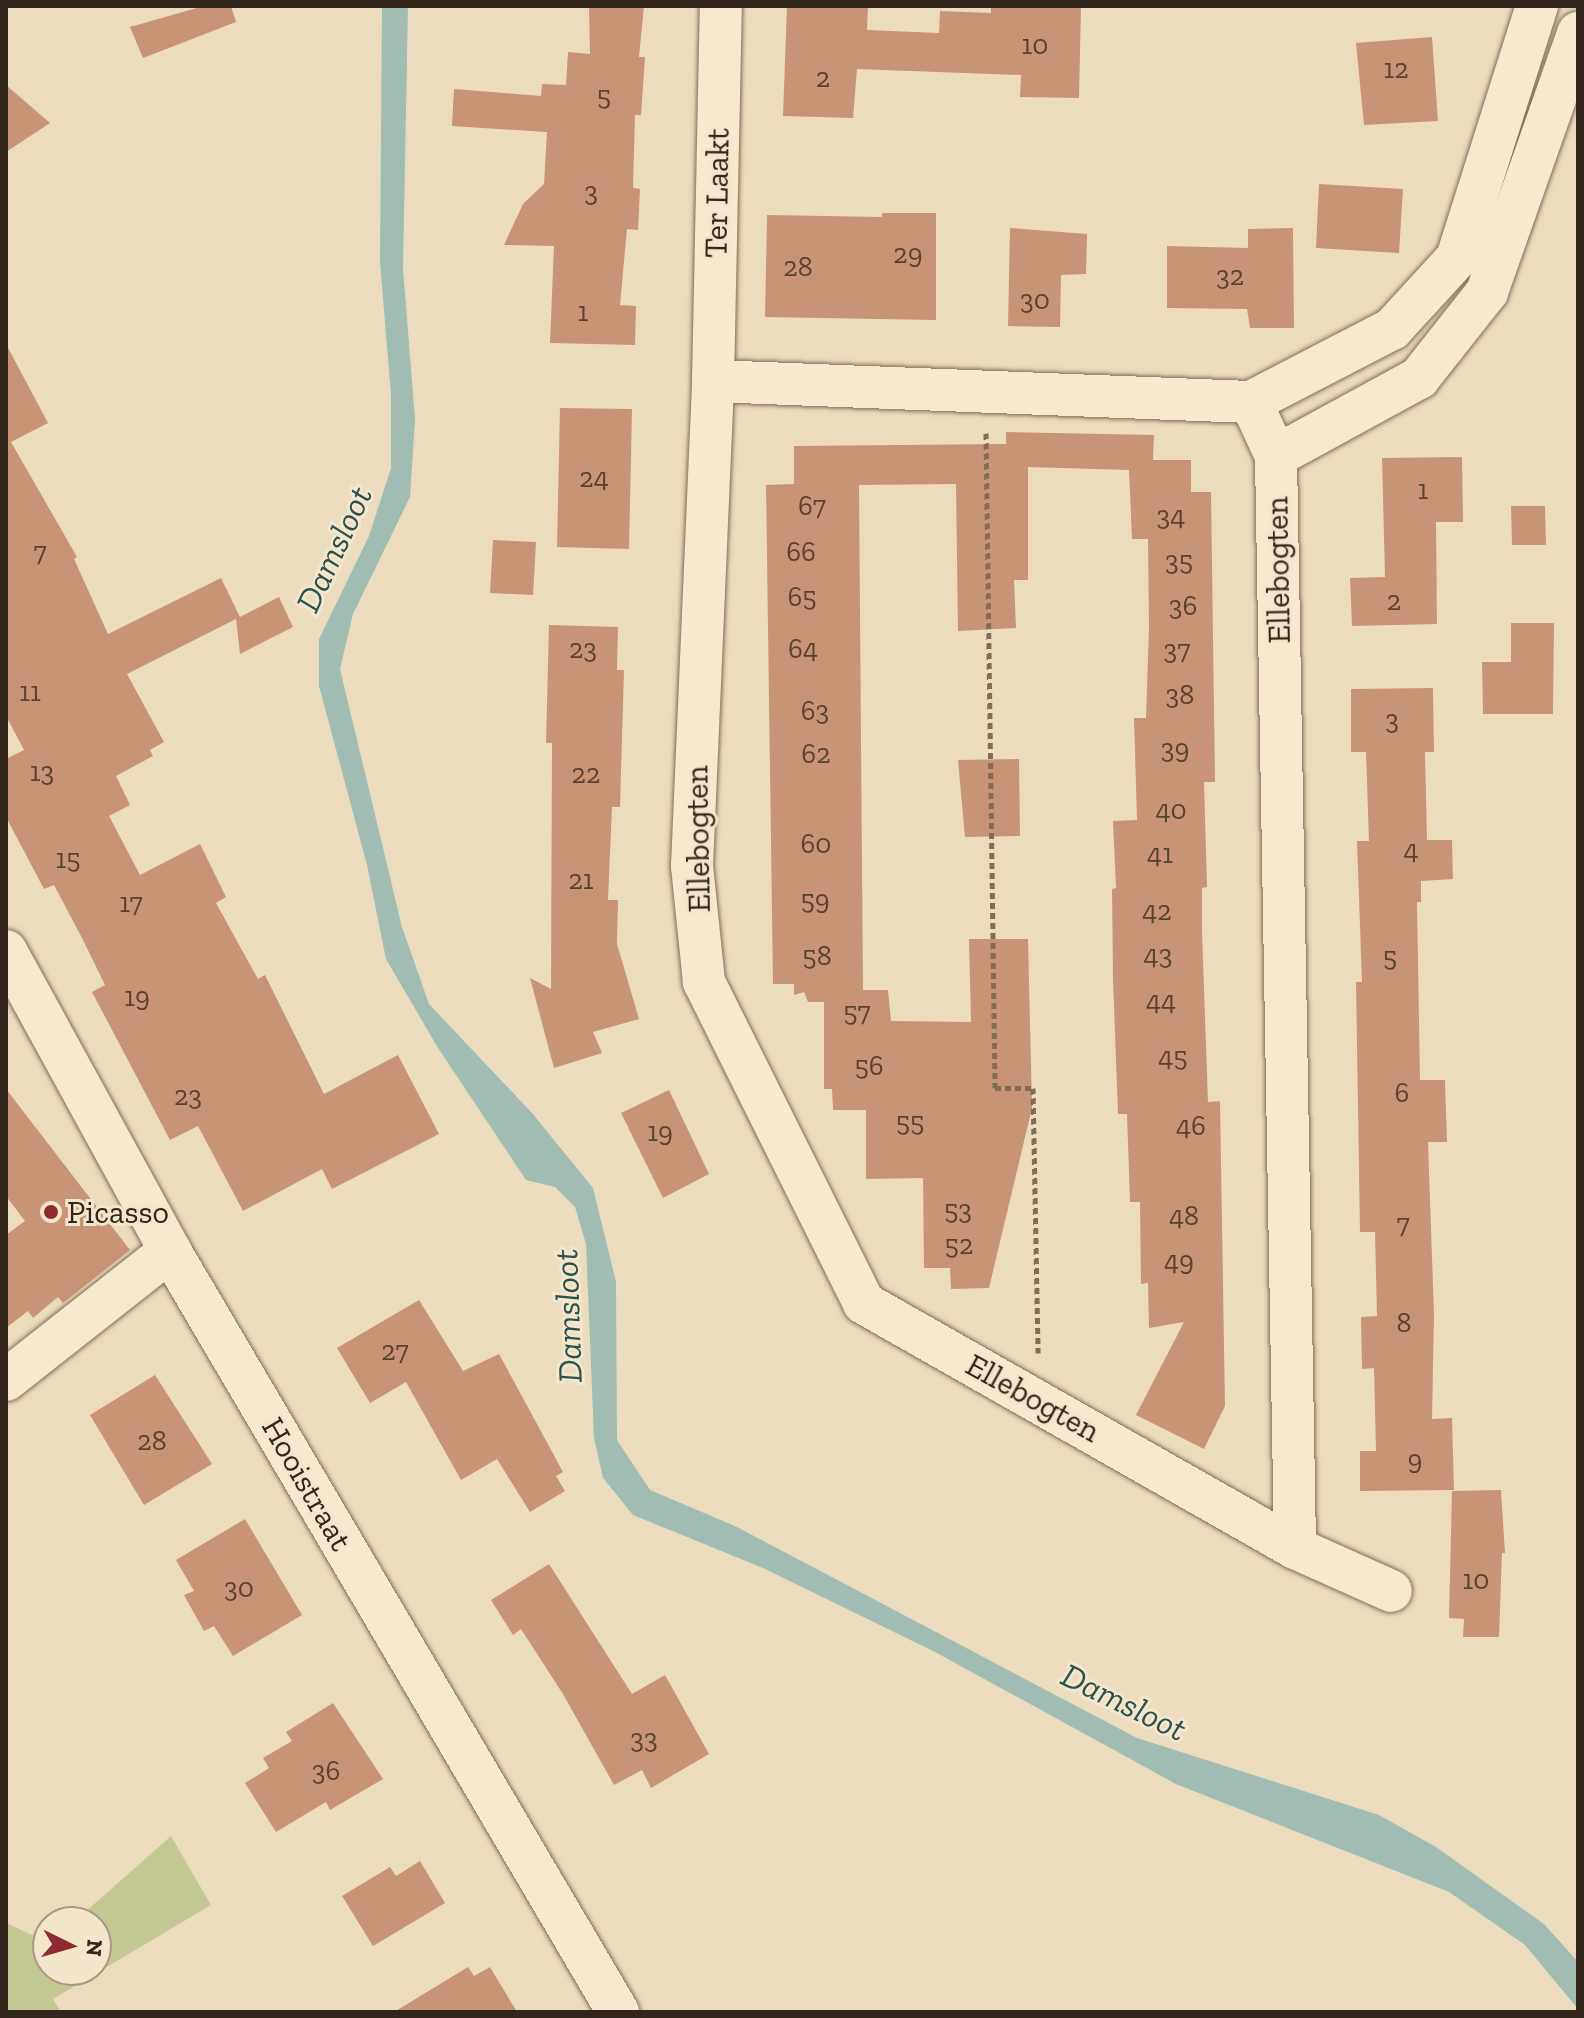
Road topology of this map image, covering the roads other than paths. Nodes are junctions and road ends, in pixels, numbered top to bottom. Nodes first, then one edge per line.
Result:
1 (721, 6) edge
2 (1537, 6) edge
3 (1578, 33) edge
4 (713, 381) junction
5 (1251, 402) junction
6 (1276, 456) junction
7 (6, 951) edge
8 (170, 1251) junction
9 (6, 1380) edge
10 (1295, 1548) junction
11 (1391, 1591) dead end
12 (618, 2012) edge

1 - 4 street, Ter Laakt
2 - 5 street
3 - 6 street, Ellebogten
4 - 5 street
4 - 10 street, Ellebogten
5 - 6 street, Ellebogten
6 - 10 street, Ellebogten
7 - 8 street, Hooistraat
8 - 9 street
8 - 12 street, Hooistraat
10 - 11 street, Ellebogten

